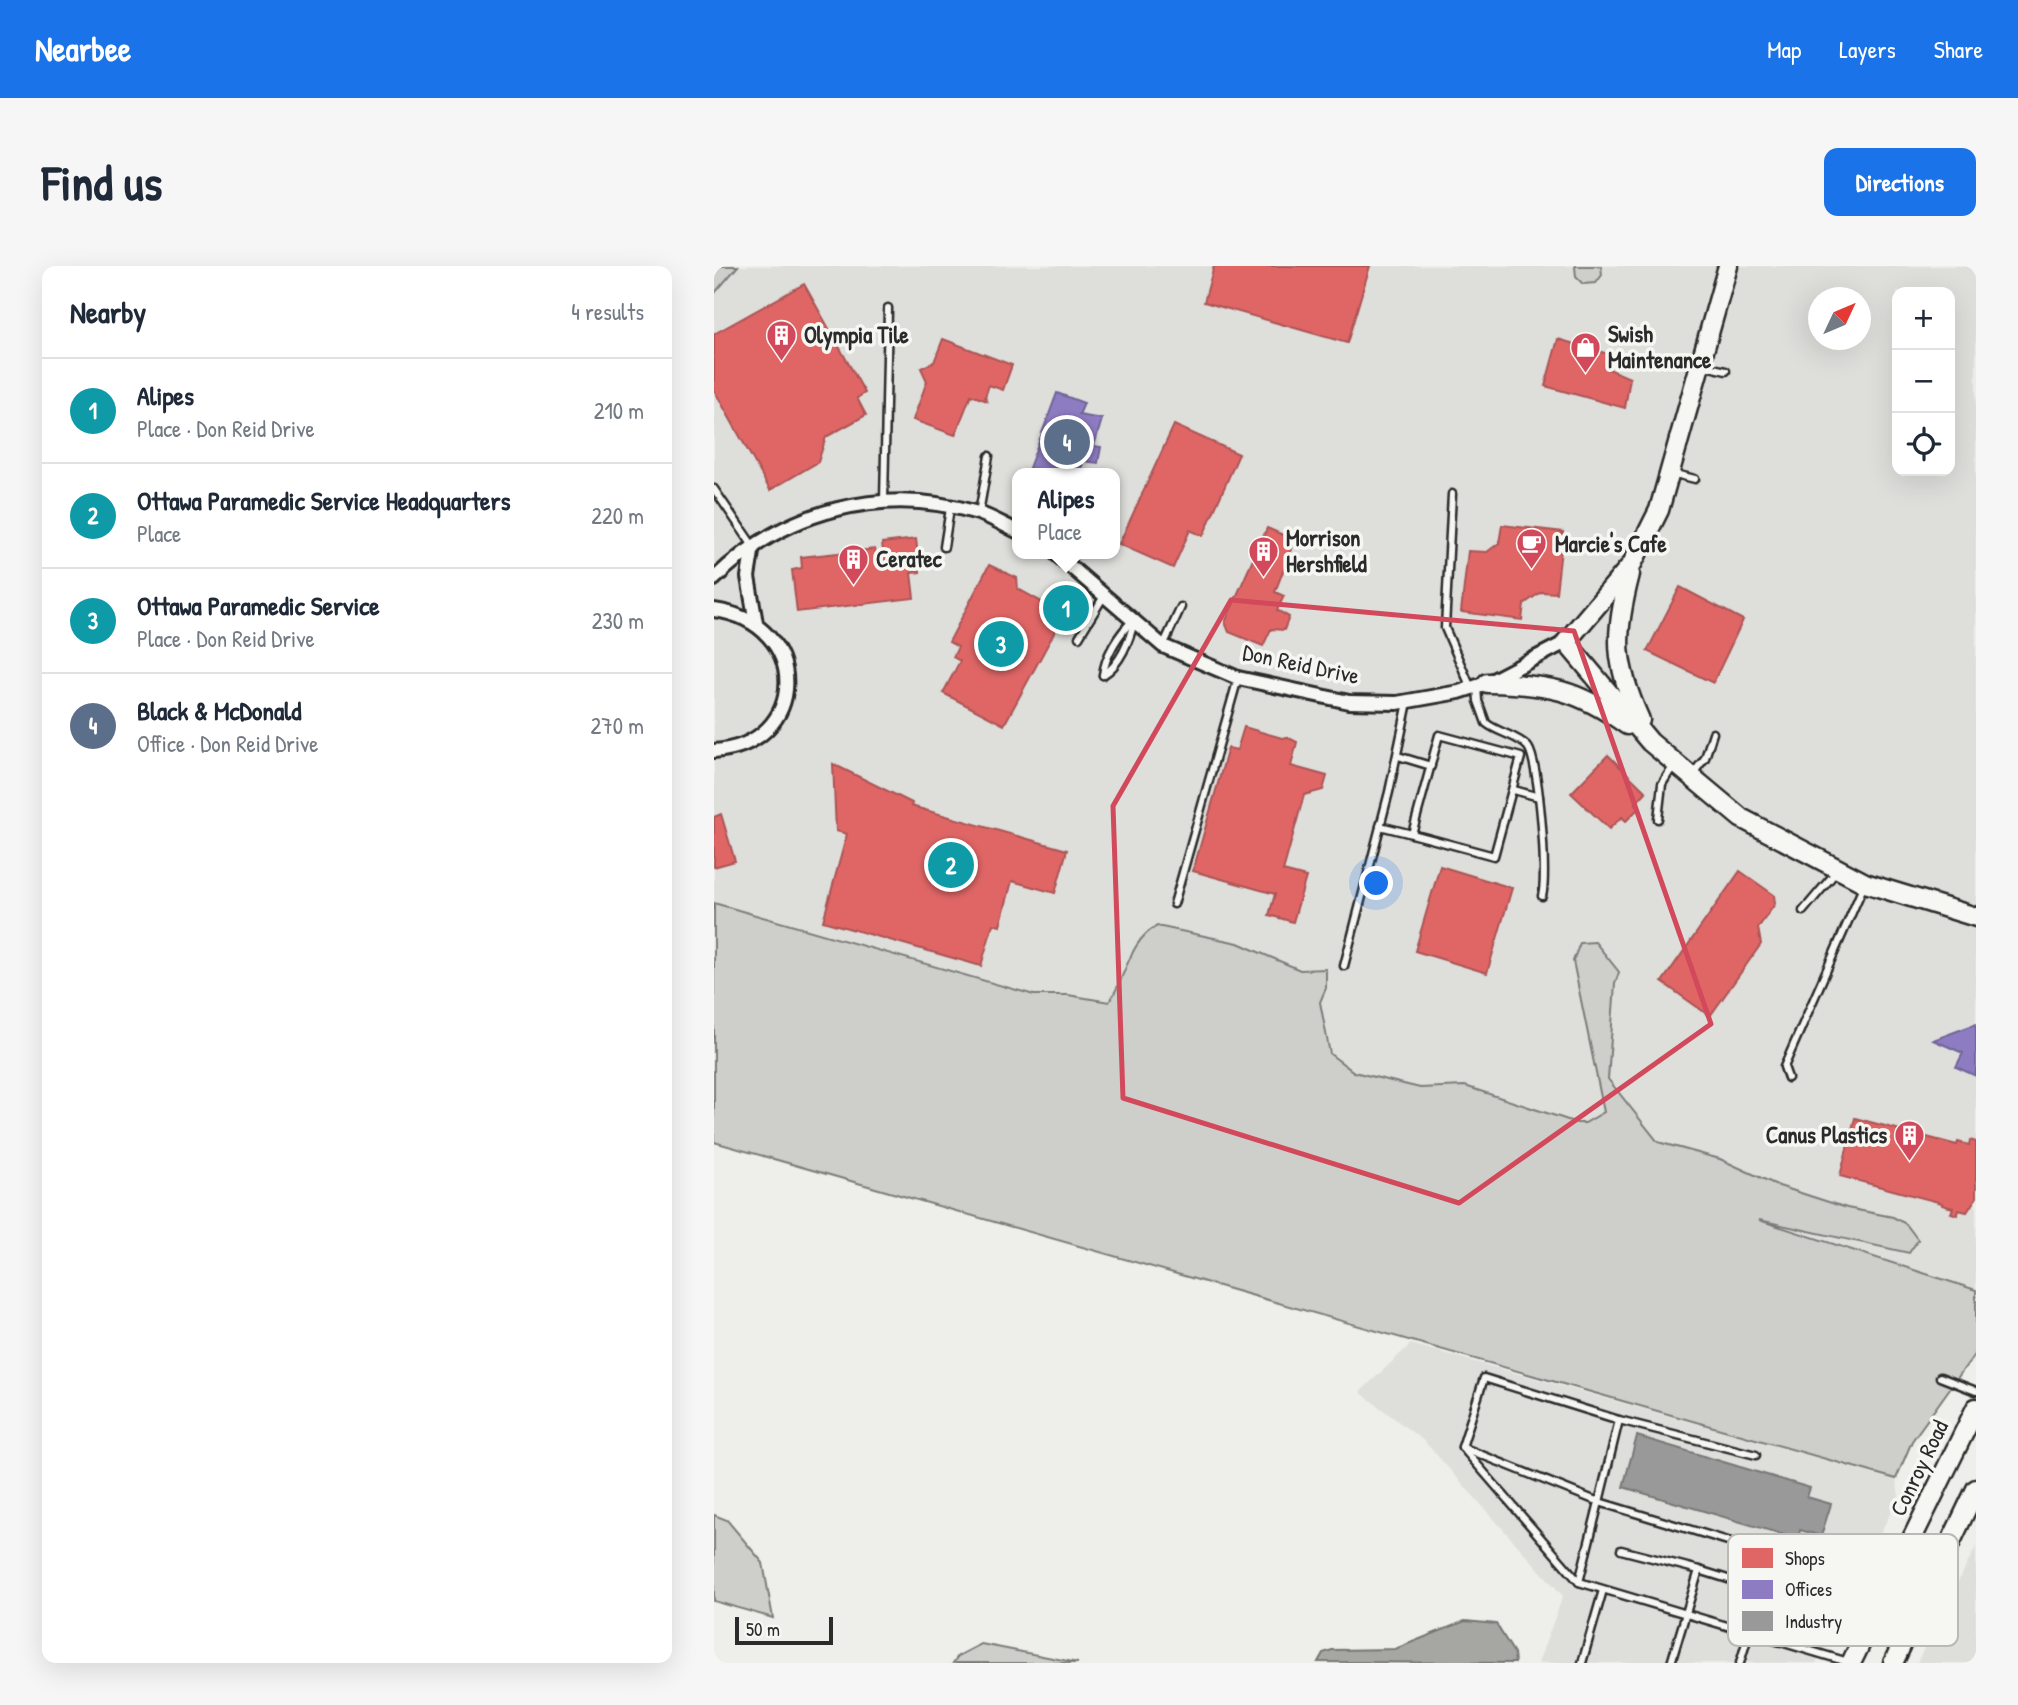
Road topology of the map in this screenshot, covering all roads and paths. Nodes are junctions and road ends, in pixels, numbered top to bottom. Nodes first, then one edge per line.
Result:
1 (1728, 266) edge
2 (888, 308) dead end
3 (1701, 365) junction
4 (1726, 371) dead end
5 (989, 456) dead end
6 (1671, 472) junction
7 (1695, 479) dead end
8 (714, 489) edge
9 (1452, 494) dead end
10 (884, 501) junction
11 (950, 508) junction
12 (979, 513) junction
13 (1012, 529) edge
14 (753, 547) junction
15 (944, 547) dead end
16 (1071, 559) edge
17 (1632, 564) junction
18 (714, 579) edge
19 (1105, 594) junction
20 (1181, 607) dead end
21 (714, 610) edge
22 (1134, 620) junction
23 (756, 623) junction
24 (1079, 638) dead end
25 (1566, 642) junction
26 (1163, 646) junction
27 (1238, 678) junction
28 (1478, 686) junction
29 (1408, 702) junction
30 (1713, 733) dead end
31 (1650, 742) junction
32 (714, 751) edge
33 (1398, 756) junction
34 (1675, 764) junction
35 (1431, 766) junction
36 (1690, 776) junction
37 (1514, 790) junction
38 (1539, 797) junction
39 (1658, 819) dead end
40 (1380, 825) junction
41 (1412, 834) junction
42 (1838, 870) junction
43 (1865, 883) junction
44 (1542, 896) dead end
45 (1174, 904) dead end
46 (1803, 911) dead end
47 (1976, 917) edge
48 (1344, 967) dead end
49 (1788, 1078) dead end
50 (1940, 1377) dead end
51 (1976, 1391) edge
52 (1976, 1408) edge
53 (1619, 1420) junction
54 (1462, 1447) junction
55 (1756, 1455) dead end
56 (1976, 1489) edge
57 (1599, 1502) junction
58 (1914, 1534) edge
59 (1955, 1534) edge
60 (1728, 1541) edge
61 (1621, 1550) dead end
62 (1699, 1570) junction
63 (1728, 1579) edge
64 (1578, 1583) junction
65 (1603, 1590) junction
66 (1688, 1614) junction
67 (1728, 1626) edge
68 (1745, 1646) edge
69 (1793, 1646) edge
70 (1859, 1646) edge
71 (1901, 1646) edge
72 (1582, 1663) edge
73 (1671, 1663) edge
74 (1740, 1663) edge
75 (1851, 1663) edge
76 (1893, 1663) edge

1 - 3 street, Don Reid Drive
2 - 10 lane
3 - 4 lane
3 - 6 street, Don Reid Drive
5 - 12 lane
6 - 7 lane
6 - 17 street, Don Reid Drive
8 - 14 lane
9 - 28 lane
10 - 11 street
10 - 14 street
11 - 12 street
11 - 15 lane
12 - 13 street
14 - 18 street
14 - 23 street
16 - 19 street, Don Reid Drive
17 - 25 street, Don Reid Drive
17 - 31 street
19 - 22 street, Don Reid Drive
19 - 24 lane
20 - 26 lane
21 - 23 street
22 - 22 lane
22 - 26 street, Don Reid Drive
23 - 32 street
25 - 28 street, Don Reid Drive
25 - 31 street
26 - 27 street, Don Reid Drive
27 - 29 street, Don Reid Drive
27 - 45 lane
28 - 29 street, Don Reid Drive
28 - 31 street
28 - 38 lane
29 - 33 lane
30 - 36 lane
31 - 34 street
33 - 35 lane
33 - 40 lane
34 - 36 street
34 - 39 lane
35 - 37 lane
35 - 41 lane
36 - 42 street
37 - 38 lane
37 - 41 lane
38 - 44 lane
40 - 41 lane
40 - 48 lane
42 - 43 street
42 - 46 lane
43 - 47 street
43 - 49 lane
50 - 51 lane
52 - 58 street, Conroy Road
53 - 54 lane
53 - 55 lane
53 - 57 lane
54 - 57 lane
54 - 64 lane
56 - 59 street
57 - 60 lane
57 - 64 lane
61 - 62 lane
62 - 63 lane
62 - 66 lane
64 - 65 lane
65 - 66 lane
65 - 72 lane
66 - 67 lane
66 - 73 lane
68 - 74 lane
69 - 75 lane
70 - 75 street, Conroy Road
71 - 76 street

